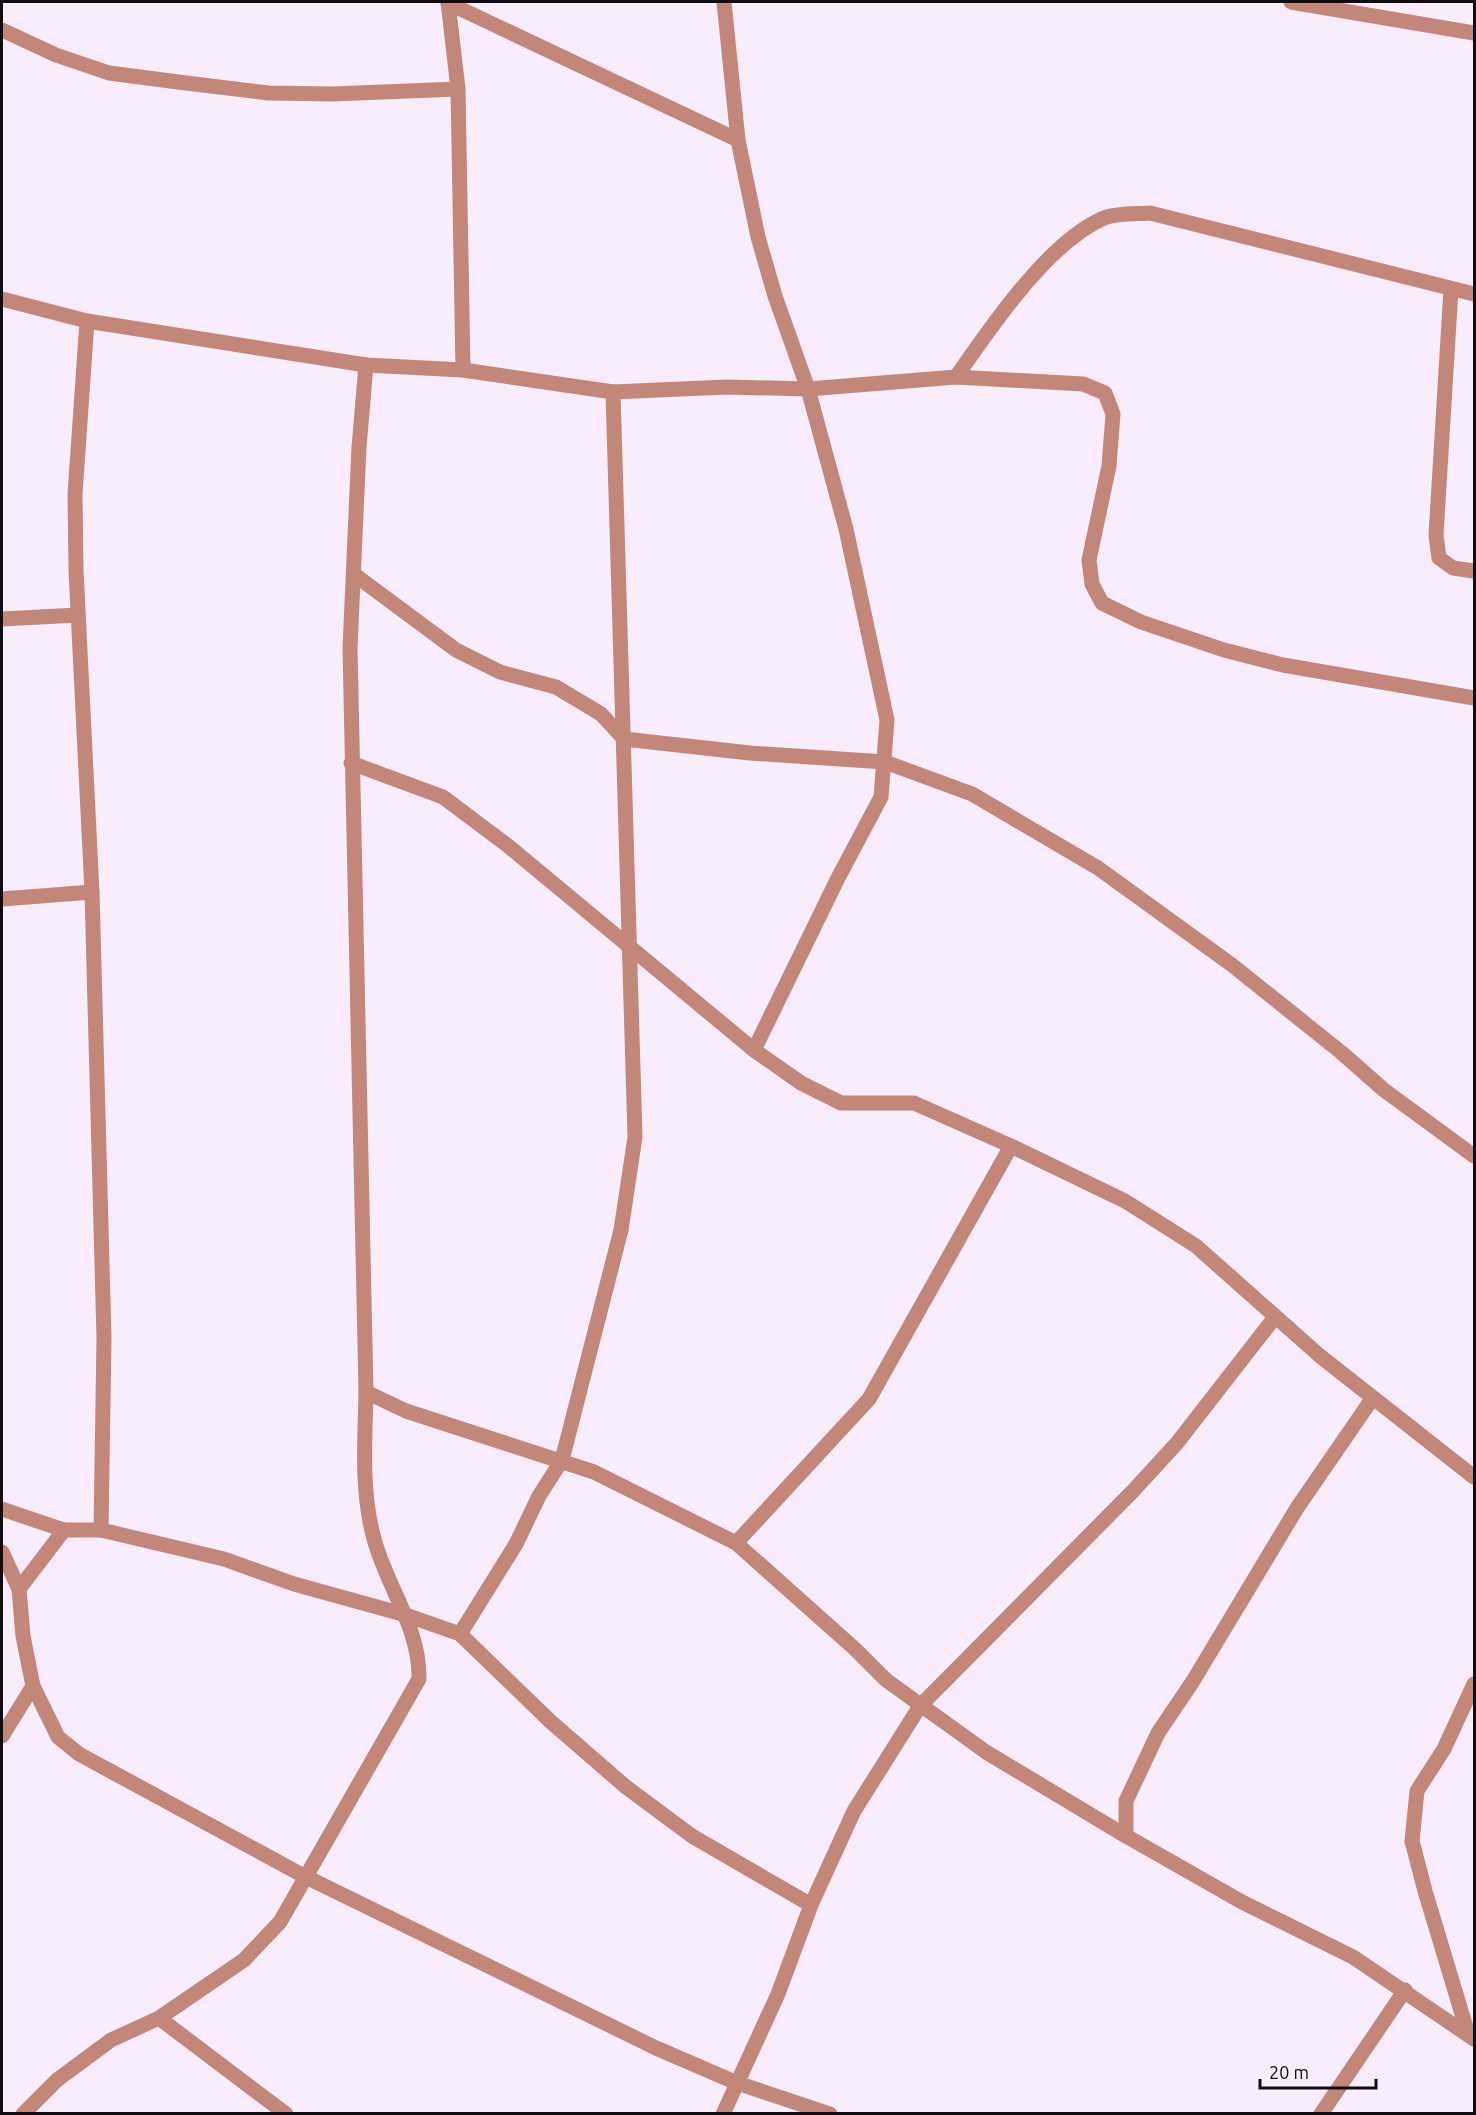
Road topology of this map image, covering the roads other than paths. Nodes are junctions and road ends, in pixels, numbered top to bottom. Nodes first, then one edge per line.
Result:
1 (448, 2) edge
2 (724, 2) edge
3 (1291, 2) edge
4 (2, 30) edge
5 (1474, 33) edge
6 (458, 89) junction
7 (738, 140) junction
8 (1451, 289) junction
9 (1474, 294) edge
10 (2, 299) edge
11 (87, 321) junction
12 (366, 365) junction
13 (463, 370) junction
14 (956, 377) junction
15 (808, 389) junction
16 (613, 392) junction
17 (1474, 571) edge
18 (355, 575) junction
19 (78, 615) junction
20 (2, 619) edge
21 (1474, 698) edge
22 (624, 739) junction
23 (885, 762) junction
24 (351, 763) junction
25 (92, 892) junction
26 (2, 899) edge
27 (630, 946) junction
28 (754, 1050) junction
29 (1011, 1146) junction
30 (1474, 1156) edge
31 (1275, 1317) junction
32 (366, 1392) junction
33 (1372, 1399) junction
34 (562, 1460) junction
35 (1474, 1477) edge
36 (2, 1509) edge
37 (64, 1530) junction
38 (101, 1530) junction
39 (736, 1543) junction
40 (2, 1552) edge
41 (20, 1589) junction
42 (406, 1615) junction
43 (460, 1634) junction
44 (1474, 1684) edge
45 (33, 1686) junction
46 (920, 1706) junction
47 (2, 1736) edge
48 (1126, 1836) junction
49 (304, 1876) junction
50 (811, 1905) junction
51 (1405, 1990) junction
52 (159, 2018) junction
53 (1471, 2037) edge
54 (737, 2083) junction
55 (23, 2114) edge
56 (286, 2114) edge
57 (723, 2114) edge
58 (830, 2114) edge
59 (1321, 2114) edge

1 - 6 street
1 - 7 street
2 - 7 street
3 - 5 street
4 - 6 street
6 - 13 street
7 - 15 street
8 - 9 street
8 - 14 street
8 - 17 street
10 - 11 street
11 - 12 street
11 - 19 street
12 - 13 street
12 - 18 street
13 - 16 street
14 - 15 street
14 - 21 street
15 - 16 street
15 - 23 street
16 - 22 street
18 - 22 street
18 - 24 street
19 - 20 street
19 - 25 street
22 - 23 street
22 - 27 street
23 - 28 street
23 - 30 street
24 - 27 street
24 - 32 street
25 - 26 street
25 - 38 street
27 - 28 street
27 - 34 street
28 - 29 street
29 - 31 street
29 - 39 street
31 - 33 street
31 - 46 street
32 - 34 street
32 - 42 street
33 - 35 street
33 - 48 street
34 - 39 street
34 - 43 street
36 - 37 street
37 - 38 street
37 - 41 street
38 - 42 street
39 - 46 street
40 - 41 street
41 - 45 street
42 - 43 street
42 - 49 street
43 - 50 street
44 - 53 street
45 - 47 street
45 - 49 street
46 - 48 street
46 - 50 street
48 - 51 street
49 - 52 street
49 - 54 street
50 - 54 street
51 - 53 street
51 - 59 street
52 - 55 street
52 - 56 street
54 - 57 street
54 - 58 street

